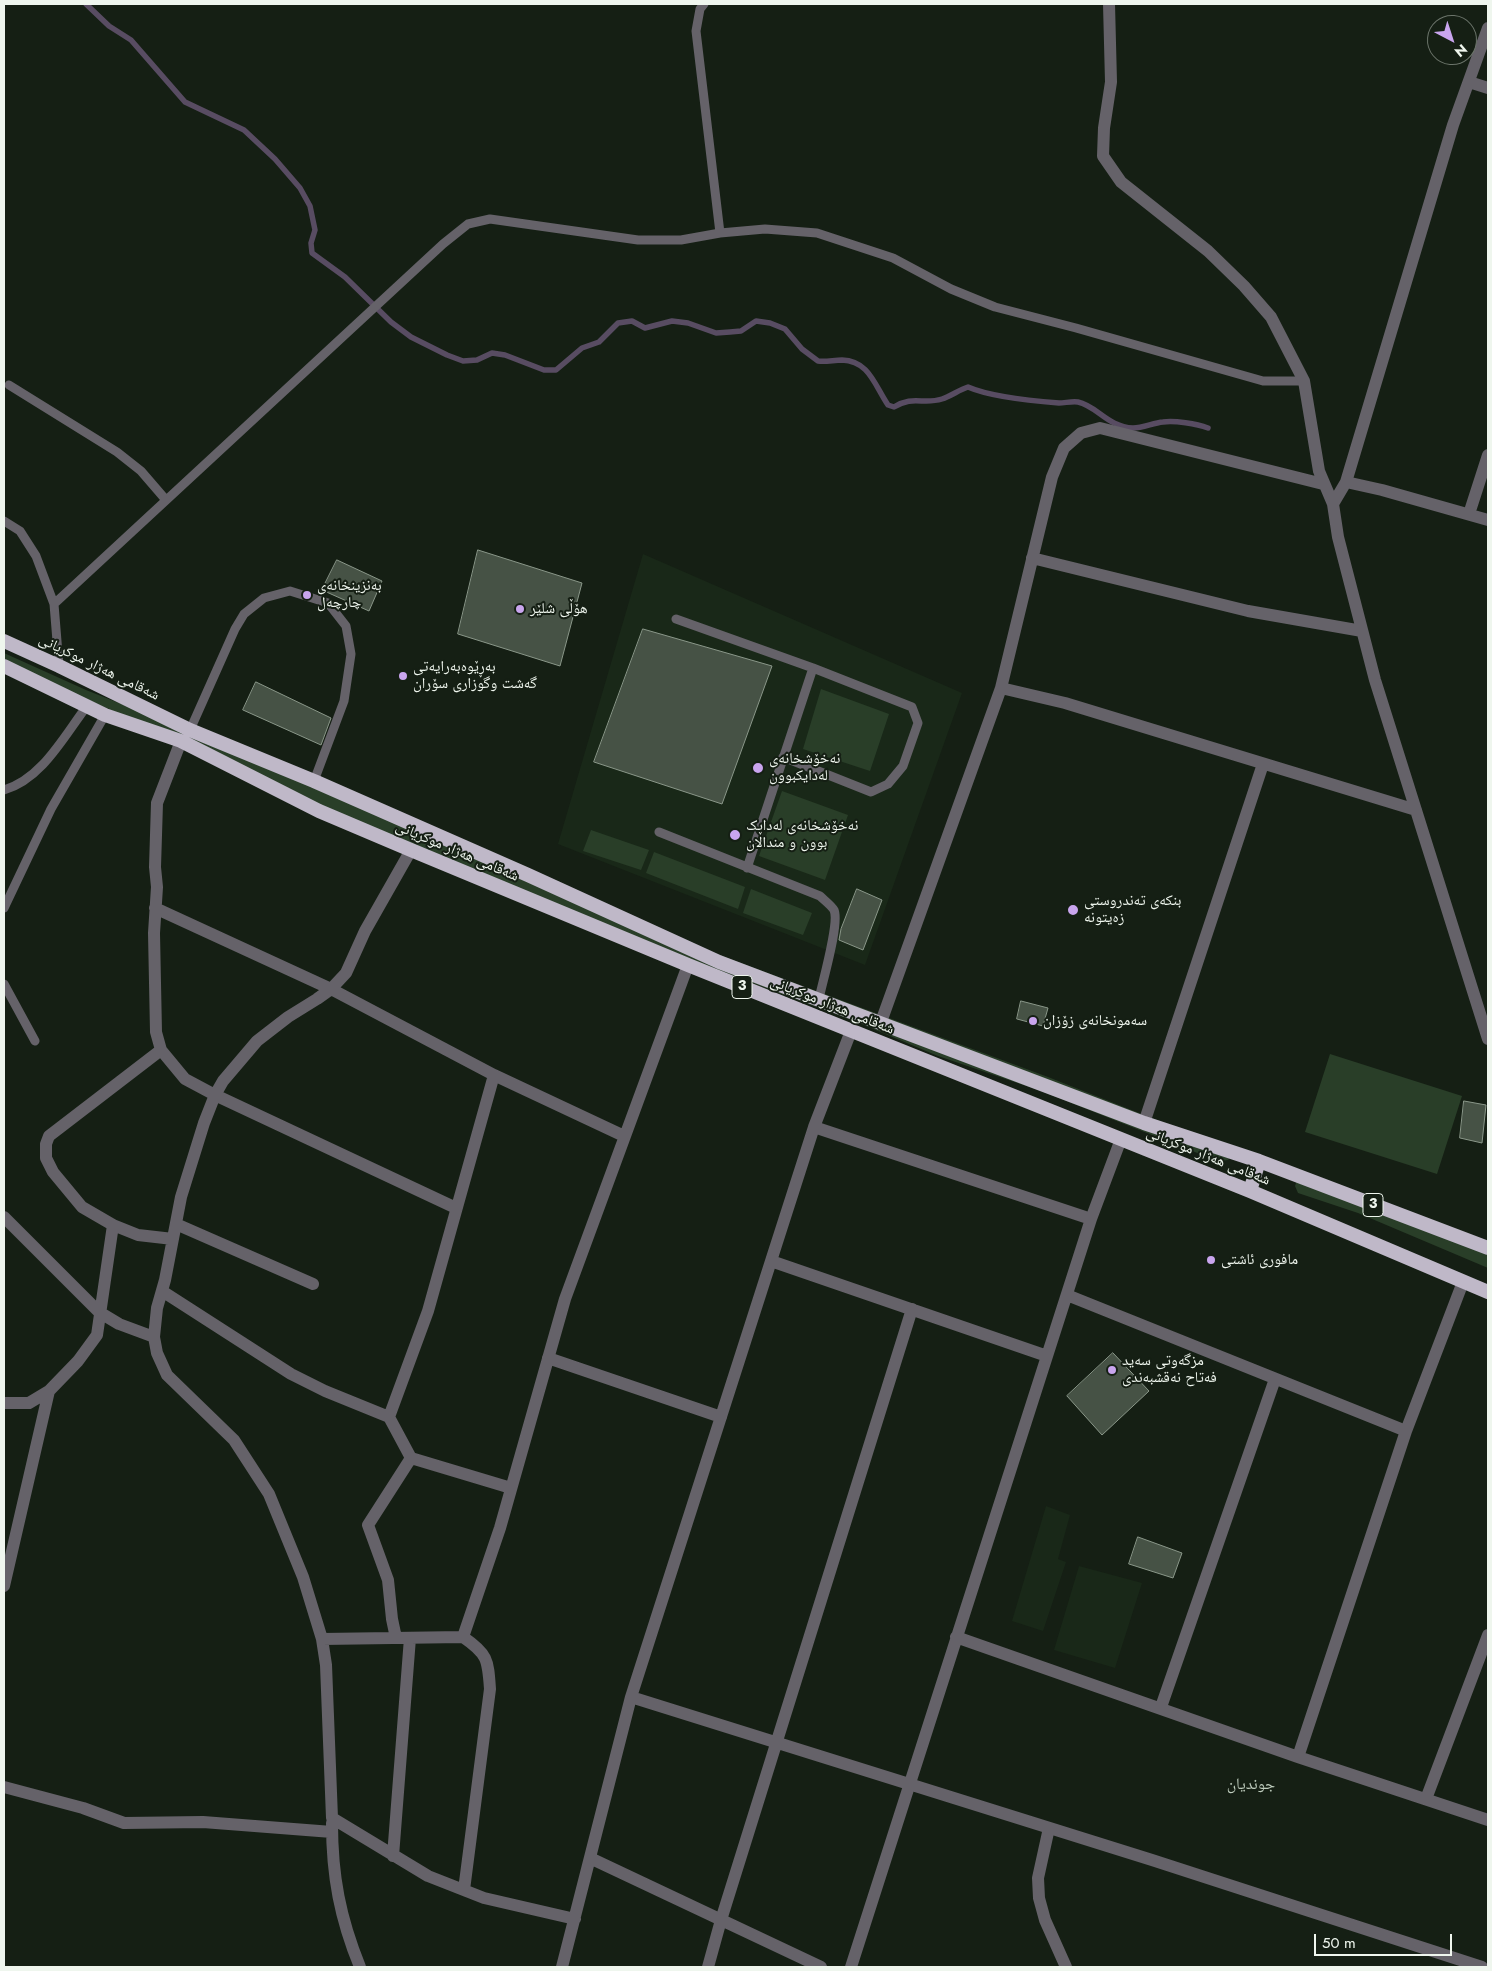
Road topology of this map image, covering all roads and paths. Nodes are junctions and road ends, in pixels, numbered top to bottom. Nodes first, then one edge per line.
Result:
1 (704, 4) edge
2 (1110, 4) edge
3 (1488, 28) edge
4 (1468, 82) junction
5 (1488, 88) edge
6 (720, 232) junction
7 (1304, 381) junction
8 (9, 385) dead end
9 (1488, 455) edge
10 (1346, 482) junction
11 (1323, 484) junction
12 (166, 500) junction
13 (1333, 504) junction
14 (1469, 514) junction
15 (1488, 520) edge
16 (4, 521) edge
17 (1032, 558) junction
18 (54, 604) junction
19 (676, 619) dead end
20 (1362, 631) junction
21 (4, 641) edge
22 (4, 666) edge
23 (59, 666) junction
24 (813, 668) junction
25 (1000, 688) junction
26 (87, 706) junction
27 (105, 715) junction
28 (186, 736) junction
29 (783, 757) junction
30 (1263, 764) junction
31 (314, 781) junction
32 (4, 790) edge
33 (1416, 810) junction
34 (659, 832) dead end
35 (411, 850) junction
36 (747, 868) junction
37 (4, 908) edge
38 (155, 908) junction
39 (688, 965) junction
40 (4, 984) edge
41 (331, 988) junction
42 (819, 999) junction
43 (881, 1022) junction
44 (851, 1031) junction
45 (1488, 1039) edge
46 (35, 1040) dead end
47 (161, 1050) junction
48 (494, 1075) junction
49 (215, 1095) junction
50 (1144, 1123) junction
51 (814, 1127) junction
52 (624, 1136) junction
53 (1121, 1139) junction
54 (1259, 1161) junction
55 (1250, 1191) junction
56 (456, 1208) junction
57 (4, 1217) edge
58 (1091, 1218) junction
59 (176, 1224) junction
60 (112, 1225) junction
61 (173, 1239) junction
62 (1488, 1248) edge
63 (771, 1261) junction
64 (1464, 1282) junction
65 (313, 1284) dead end
66 (162, 1291) junction
67 (1488, 1292) edge
68 (1067, 1295) junction
69 (912, 1309) junction
70 (99, 1312) junction
71 (154, 1337) junction
72 (1047, 1356) junction
73 (548, 1358) junction
74 (1275, 1379) junction
75 (49, 1392) junction
76 (4, 1403) edge
77 (390, 1417) junction
78 (721, 1417) junction
79 (1406, 1431) junction
80 (411, 1458) junction
81 (511, 1488) junction
82 (4, 1586) edge
83 (1488, 1635) edge
84 (463, 1637) junction
85 (956, 1637) junction
86 (396, 1638) junction
87 (410, 1638) junction
88 (322, 1639) junction
89 (632, 1697) junction
90 (1160, 1707) junction
91 (777, 1742) junction
92 (1298, 1757) junction
93 (909, 1783) junction
94 (4, 1787) edge
95 (1426, 1799) junction
96 (332, 1818) junction
97 (1488, 1820) edge
98 (1049, 1828) junction
99 (332, 1832) junction
100 (393, 1856) junction
101 (590, 1858) junction
102 (464, 1890) junction
103 (574, 1919) junction
104 (721, 1920) junction
105 (360, 1967) edge
106 (562, 1967) edge
107 (708, 1967) edge
108 (821, 1967) edge
109 (851, 1967) edge
110 (1066, 1967) edge
111 (1482, 1967) edge

1 - 6 lane
2 - 7 street
3 - 4 street
4 - 5 street
4 - 10 street
6 - 7 lane
6 - 12 lane
7 - 11 street
8 - 12 lane
9 - 14 street
10 - 13 street
10 - 14 street
11 - 13 street
11 - 17 street
12 - 18 lane
13 - 20 street
14 - 15 street
16 - 18 lane
17 - 20 street
17 - 25 street
18 - 23 lane
19 - 24 lane
20 - 33 street
21 - 23 highway, شەقامی ھەژار موکریانی / 3
22 - 26 highway, شەقامی ھەژار موکریانی / 3
23 - 28 highway, شەقامی ھەژار موکریانی / 3
24 - 29 lane
24 - 29 lane
25 - 30 street
25 - 43 street
26 - 27 highway, شەقامی ھەژار موکریانی / 3
26 - 32 lane
27 - 28 highway, شەقامی ھەژار موکریانی / 3
27 - 37 lane
28 - 31 highway, شەقامی ھەژار موکریانی / 3
28 - 31 lane
28 - 35 highway, شەقامی ھەژار موکریانی / 3
28 - 38 street
29 - 36 lane
30 - 33 street
30 - 50 street
31 - 42 highway, شەقامی ھەژار موکریانی / 3
33 - 45 street
34 - 36 lane
35 - 39 highway, شەقامی ھەژار موکریانی / 3
35 - 41 street
36 - 42 lane
38 - 41 street
38 - 47 street
39 - 44 highway, شەقامی ھەژار موکریانی / 3
39 - 52 street
40 - 46 lane
41 - 48 street
41 - 49 street
42 - 43 highway, شەقامی ھەژار موکریانی / 3
43 - 50 highway, شەقامی ھەژار موکریانی / 3
44 - 51 street
44 - 53 highway, شەقامی ھەژار موکریانی / 3
47 - 49 street
47 - 60 street
48 - 52 street
48 - 56 street
49 - 56 street
49 - 59 street
50 - 54 highway, شەقامی ھەژار موکریانی / 3
51 - 58 street
51 - 63 street
52 - 73 street
53 - 55 highway, شەقامی ھەژار موکریانی / 3
53 - 58 street
54 - 55 highway
54 - 62 highway, شەقامی ھەژار موکریانی / 3
55 - 64 highway, شەقامی ھەژار موکریانی / 3
56 - 77 street
57 - 70 street
58 - 68 street
59 - 61 street
59 - 65 street
60 - 61 street
60 - 70 street
61 - 66 street
63 - 69 street
63 - 78 street
64 - 67 highway, شەقامی ھەژار موکریانی / 3
64 - 79 street
66 - 71 street
66 - 77 street
68 - 72 street
68 - 74 street
69 - 72 street
69 - 91 street
70 - 71 street
70 - 75 street
71 - 88 street
72 - 85 street
73 - 78 street
73 - 81 street
74 - 79 street
74 - 90 street
75 - 76 street
75 - 82 street
77 - 80 street
78 - 89 street
79 - 92 street
80 - 81 street
80 - 86 street
81 - 84 street
83 - 95 street
84 - 87 street
84 - 102 street
85 - 90 street
85 - 93 street
86 - 87 street
86 - 88 street
87 - 100 street
88 - 96 street
89 - 91 street
89 - 101 street
90 - 92 street
91 - 93 street
91 - 104 street
92 - 95 street
93 - 98 street
93 - 109 street
94 - 99 street
95 - 97 street
96 - 99 street
96 - 100 street
98 - 110 street
98 - 111 street
99 - 105 street
100 - 102 street
101 - 103 street
101 - 104 street
102 - 103 street
103 - 106 street
104 - 107 street
104 - 108 street

